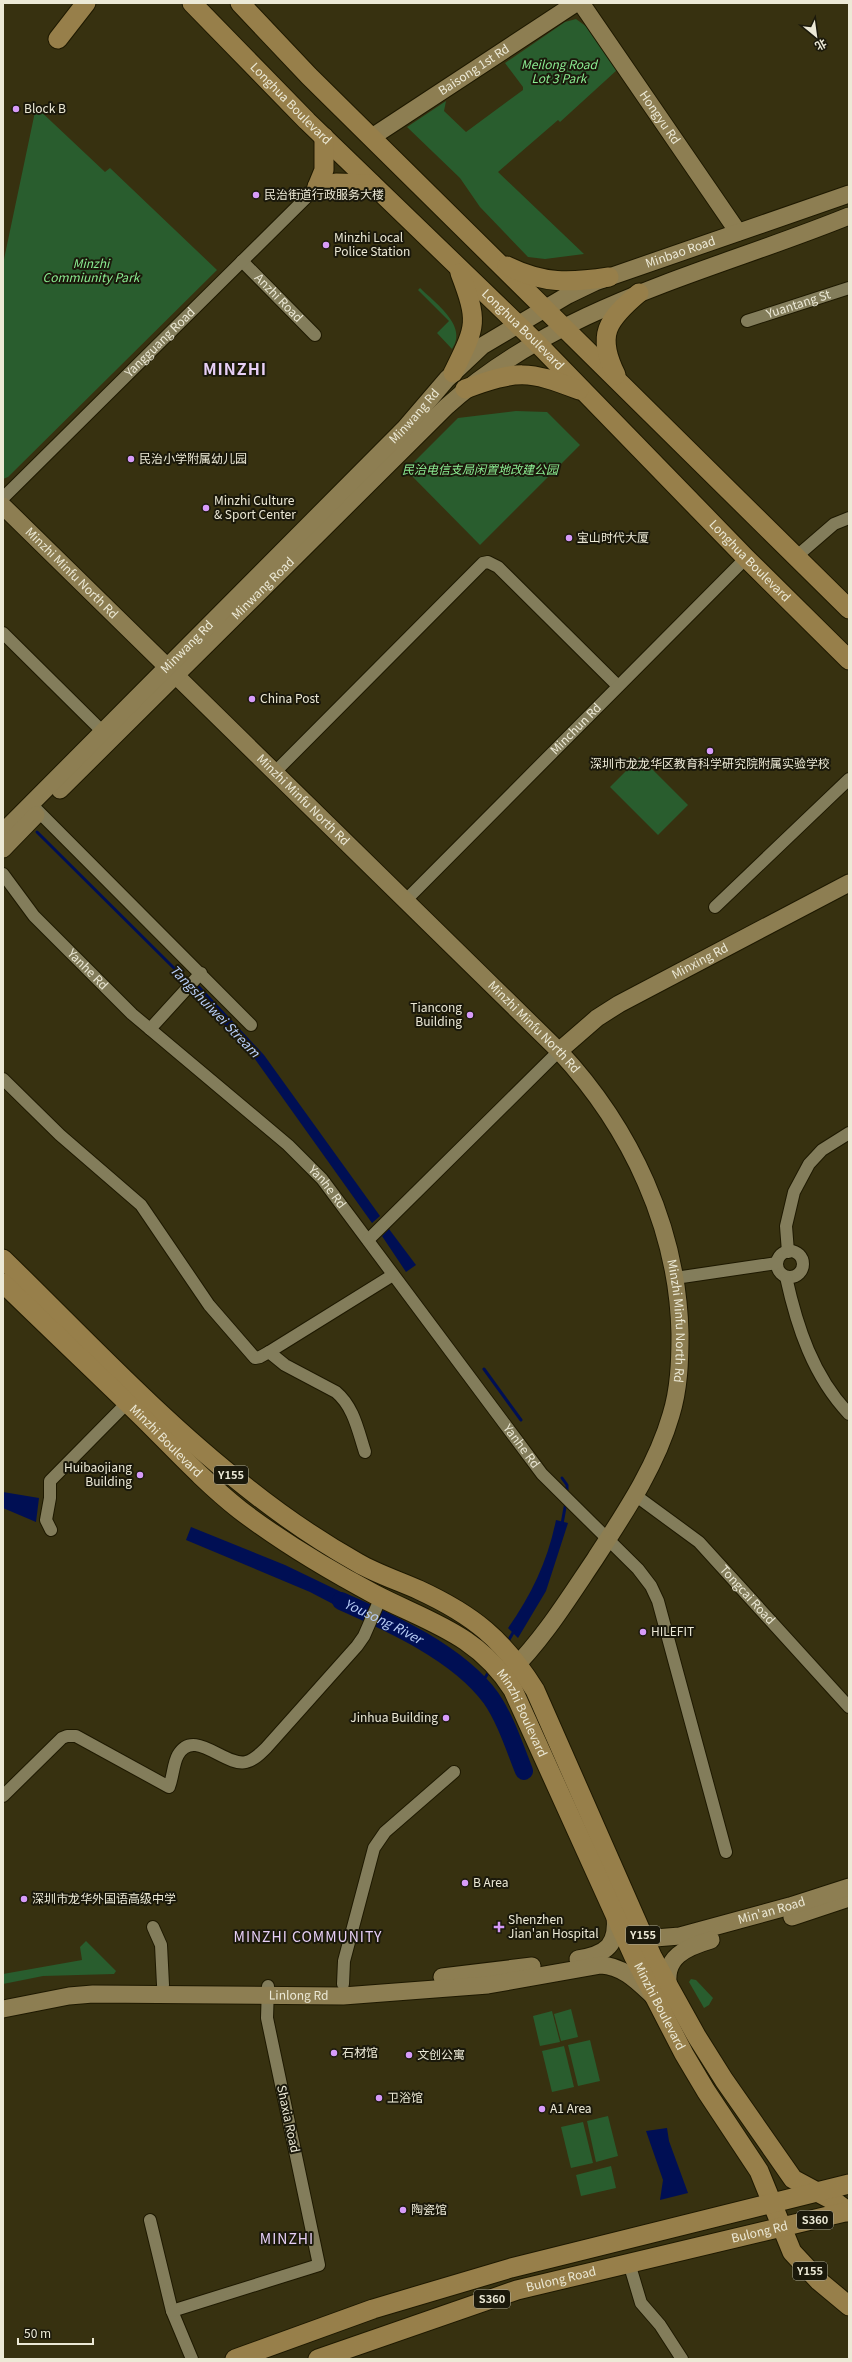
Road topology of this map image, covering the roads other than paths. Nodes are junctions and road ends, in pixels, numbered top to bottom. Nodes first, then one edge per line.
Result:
1 (86, 3) edge
2 (192, 3) edge
3 (240, 3) edge
4 (576, 3) edge
5 (581, 3) edge
6 (58, 39) dead end
7 (324, 137) junction
8 (372, 137) junction
9 (372, 184) junction
10 (317, 187) junction
11 (849, 194) edge
12 (849, 216) edge
13 (738, 232) junction
14 (242, 261) junction
15 (498, 262) junction
16 (459, 268) junction
17 (609, 277) junction
18 (849, 288) edge
19 (639, 293) junction
20 (545, 309) junction
21 (747, 321) dead end
22 (518, 325) junction
23 (564, 328) junction
24 (315, 335) dead end
25 (537, 343) junction
26 (453, 373) junction
27 (620, 383) junction
28 (465, 389) junction
29 (583, 391) junction
30 (3, 498) edge
31 (3, 506) edge
32 (849, 518) edge
33 (798, 556) junction
34 (746, 558) junction
35 (849, 608) edge
36 (3, 633) edge
37 (849, 660) edge
38 (171, 671) junction
39 (618, 686) junction
40 (102, 731) junction
41 (274, 773) junction
42 (849, 779) edge
43 (35, 808) junction
44 (5, 836) edge
45 (3, 874) edge
46 (849, 884) edge
47 (406, 900) junction
48 (715, 907) dead end
49 (198, 977) junction
50 (252, 1025) dead end
51 (150, 1029) junction
52 (559, 1051) junction
53 (3, 1079) edge
54 (849, 1133) edge
55 (370, 1238) junction
56 (788, 1252) junction
57 (3, 1259) edge
58 (777, 1263) junction
59 (393, 1275) junction
60 (786, 1277) junction
61 (675, 1278) junction
62 (3, 1283) edge
63 (269, 1352) junction
64 (126, 1403) junction
65 (849, 1414) edge
66 (365, 1452) dead end
67 (634, 1496) junction
68 (49, 1525) dead end
69 (608, 1539) junction
70 (379, 1603) junction
71 (502, 1660) junction
72 (849, 1707) edge
73 (454, 1772) dead end
74 (3, 1796) edge
75 (726, 1852) dead end
76 (849, 1886) edge
77 (849, 1898) edge
78 (615, 1915) junction
79 (153, 1927) dead end
80 (641, 1930) junction
81 (694, 1939) junction
82 (593, 1961) junction
83 (342, 1984) junction
84 (163, 1985) junction
85 (268, 1990) junction
86 (661, 1992) junction
87 (3, 1998) edge
88 (3, 2010) edge
89 (849, 2184) edge
90 (817, 2192) junction
91 (773, 2203) junction
92 (849, 2212) edge
93 (150, 2220) dead end
94 (781, 2228) junction
95 (670, 2254) joint
96 (629, 2263) junction
97 (849, 2306) edge
98 (172, 2311) junction
99 (192, 2359) edge
100 (235, 2359) edge
101 (318, 2359) edge
102 (682, 2359) edge

1 - 6 main road
2 - 7 main road, Longhua Boulevard
3 - 8 main road
4 - 8 main road, Baisong 1st Rd
5 - 13 main road, Hongyu Rd
7 - 9 main road, Longhua Boulevard
7 - 10 main road
8 - 15 main road
9 - 10 main road
9 - 16 main road, Longhua Boulevard
10 - 14 street, Yangguang Road
11 - 13 main road, Minbao Road
12 - 19 main road, Minbao Road
13 - 17 main road, Minbao Road
14 - 24 street, Anzhi Road
14 - 30 street, Yangguang Road
15 - 17 main road
15 - 20 main road
16 - 22 main road, Longhua Boulevard
16 - 26 main road
17 - 20 main road, Minbao Road
18 - 21 street, Yuantang St
19 - 23 main road, Minbao Road
19 - 27 main road
20 - 22 main road, Minbao Road
20 - 23 main road
22 - 25 main road, Longhua Boulevard
22 - 26 main road
23 - 25 main road, Minbao Road
23 - 27 main road
25 - 28 main road, Minwang Road
25 - 29 main road, Longhua Boulevard
26 - 38 main road, Minwang Rd
27 - 33 main road
28 - 29 main road
28 - 38 main road, Minwang Road
29 - 34 main road, Longhua Boulevard
31 - 38 main road, Minzhi Minfu North Rd
32 - 33 street
33 - 35 main road
34 - 37 main road, Longhua Boulevard
34 - 39 street, Minchun Rd
36 - 40 street
38 - 40 main road, Minwang Rd
38 - 41 main road, Minzhi Minfu North Rd
38 - 43 main road, Minwang Road
39 - 41 street
39 - 47 street, Minchun Rd
40 - 43 main road, Minwang Rd
41 - 47 main road, Minzhi Minfu North Rd
42 - 48 street
43 - 44 main road, Minwang Rd
43 - 49 street
45 - 51 street, Yanhe Rd
46 - 52 main road, Minxing Rd
47 - 52 main road, Minzhi Minfu North Rd
49 - 50 street
49 - 51 street
51 - 55 street, Yanhe Rd
52 - 55 street
52 - 61 main road, Minzhi Minfu North Rd
53 - 63 street
54 - 56 street
55 - 59 street, Yanhe Rd
56 - 58 street
56 - 60 street
57 - 71 main road, Minzhi Boulevard / Y155
58 - 60 street
58 - 61 street
59 - 63 street
59 - 69 street, Yanhe Rd
60 - 65 street
61 - 67 main road, Minzhi Minfu North Rd
62 - 64 main road, Minzhi Boulevard / Y155
63 - 66 street
64 - 68 street
64 - 70 main road, Minzhi Boulevard / Y155
67 - 69 main road, Minzhi Minfu North Rd
67 - 72 street, Tongcai Road
69 - 71 main road, Minzhi Minfu North Rd
69 - 75 street, Yanhe Rd
70 - 71 main road, Minzhi Boulevard / Y155
70 - 74 street
71 - 78 main road, Minzhi Boulevard / Y155
71 - 80 main road, Minzhi Boulevard / Y155
73 - 83 street
76 - 81 main road, Min'an Road
77 - 81 main road, Min'an Road
78 - 82 main road
78 - 86 main road, Minzhi Boulevard / Y155
79 - 84 street
80 - 81 main road
80 - 86 main road, Minzhi Boulevard / Y155
81 - 86 main road
82 - 83 main road, Linlong Rd
82 - 85 main road, Linlong Rd
82 - 86 main road
83 - 85 main road, Linlong Rd
84 - 85 main road, Linlong Rd
84 - 87 main road, Linlong Rd
85 - 88 main road, Linlong Rd
85 - 98 street, Shaxia Road
86 - 90 main road, Minzhi Boulevard / Y155
86 - 91 main road, Minzhi Boulevard / Y155
89 - 90 main road, S360
90 - 91 main road, S360
90 - 92 main road, Minzhi Boulevard / Y155
91 - 94 main road, Minzhi Boulevard / Y155
91 - 100 main road, S360
92 - 94 main road, Bulong Rd / S360
93 - 98 street
94 - 95 main road, Bulong Rd / S360
94 - 97 main road, Minzhi Boulevard / Y155
95 - 96 main road, Bulong Road / S360
96 - 101 main road, Bulong Road / S360
96 - 102 street
98 - 99 street

